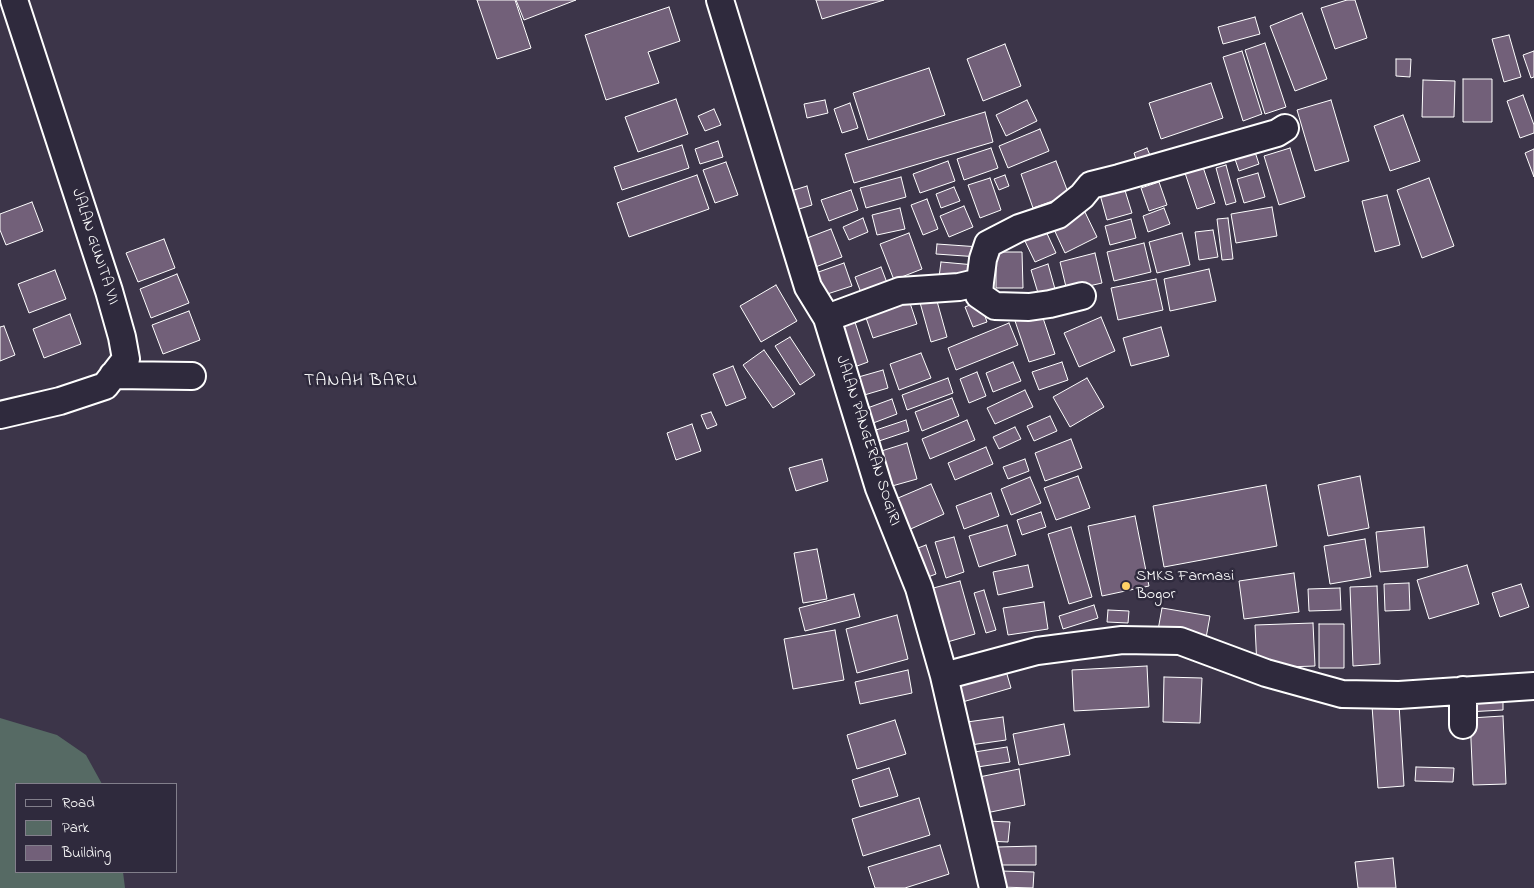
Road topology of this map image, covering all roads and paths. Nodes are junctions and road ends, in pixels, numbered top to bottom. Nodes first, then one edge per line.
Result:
1 (14, 0) edge
2 (720, 0) edge
3 (1285, 128) dead end
4 (980, 282) junction
5 (1082, 296) dead end
6 (827, 318) junction
7 (113, 375) junction
8 (192, 376) dead end
9 (0, 415) edge
10 (944, 676) junction
11 (1534, 686) edge
12 (1463, 690) junction
13 (1463, 725) dead end
14 (993, 888) edge

1 - 7 street, JALAN GUNITA VII
2 - 6 street, JALAN PANGERAN SOGIRI
3 - 4 street
4 - 5 street
4 - 6 street
6 - 10 street, JALAN PANGERAN SOGIRI
7 - 8 street
7 - 9 street, JALAN GUNITA VII
10 - 12 street
10 - 14 street, JALAN PANGERAN SOGIRI
11 - 12 street
12 - 13 street

